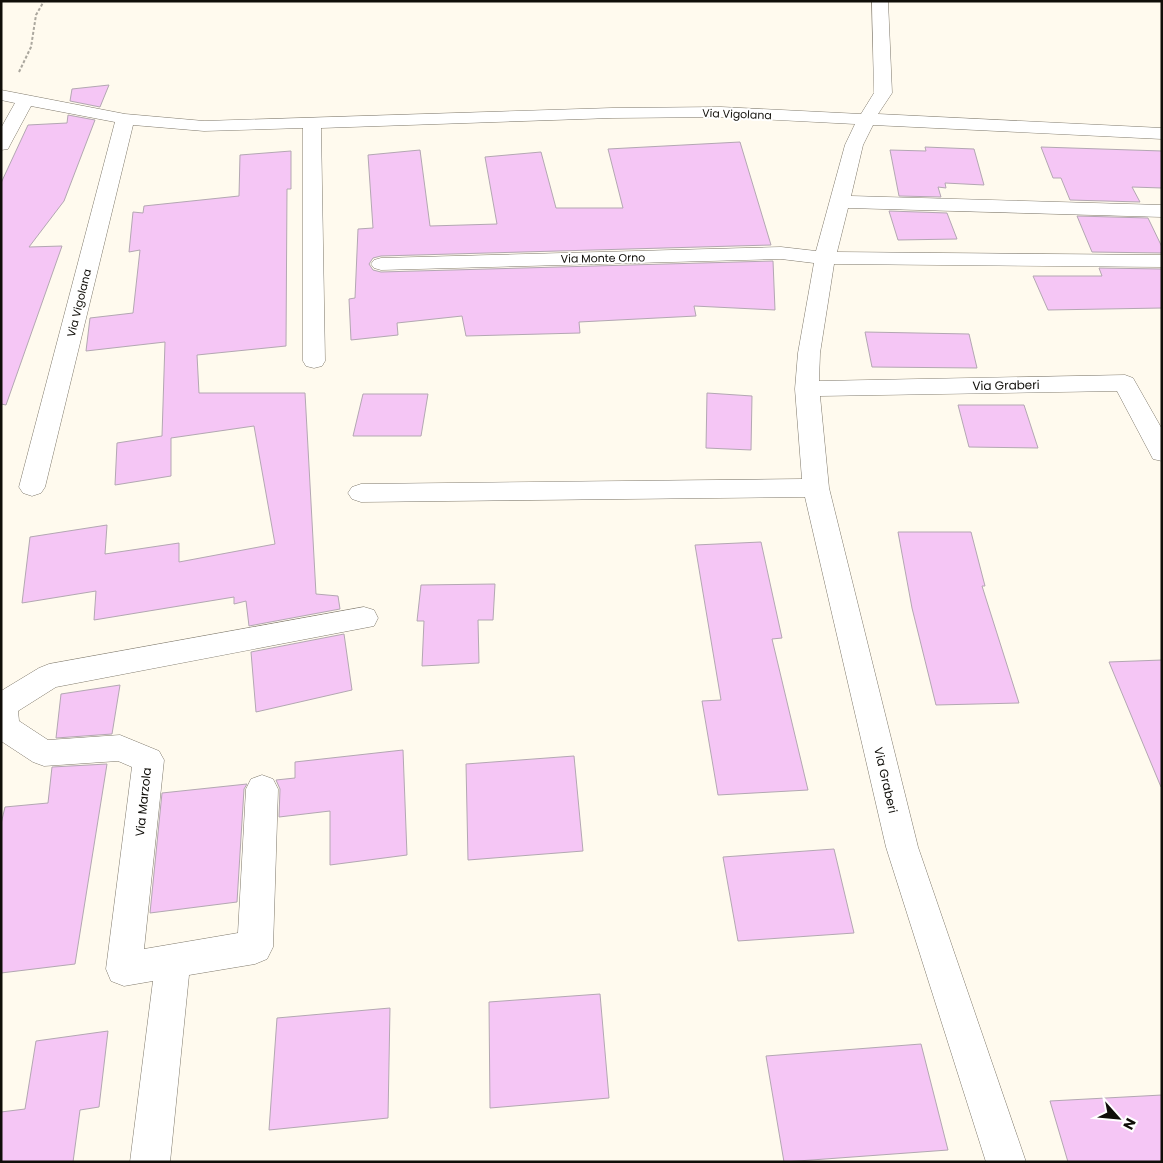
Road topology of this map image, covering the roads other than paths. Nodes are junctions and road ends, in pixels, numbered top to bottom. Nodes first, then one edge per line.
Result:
1 (880, 1) edge
2 (3, 96) edge
3 (25, 101) junction
4 (125, 119) junction
5 (866, 120) junction
6 (312, 123) junction
7 (1162, 134) edge
8 (1, 144) edge
9 (840, 202) junction
10 (1162, 211) edge
11 (825, 258) junction
12 (1162, 261) edge
13 (381, 264) dead end
14 (314, 361) dead end
15 (808, 389) junction
16 (1162, 453) edge
17 (32, 488) dead end
18 (816, 488) junction
19 (360, 493) dead end
20 (364, 618) dead end
21 (2, 707) edge
22 (262, 789) dead end
23 (174, 961) junction
24 (150, 1162) edge
25 (1006, 1162) edge

1 - 5 street, Via Graberi
2 - 3 street, Via Vigolana
3 - 4 street, Via Vigolana
3 - 8 street
4 - 6 street, Via Vigolana
4 - 17 street, Via Vigolana
5 - 6 street, Via Vigolana
5 - 7 street, Via Vigolana
5 - 9 street, Via Graberi
6 - 14 street
9 - 10 street
9 - 11 street, Via Graberi
11 - 12 street, Via Monte Orno
11 - 13 street, Via Monte Orno
11 - 15 street, Via Graberi
15 - 16 street, Via Graberi
15 - 18 street, Via Graberi
18 - 19 street
18 - 25 street, Via Graberi
20 - 21 street, Via Marzola
21 - 23 street, Via Marzola
22 - 23 street, Via Marzola
23 - 24 street

